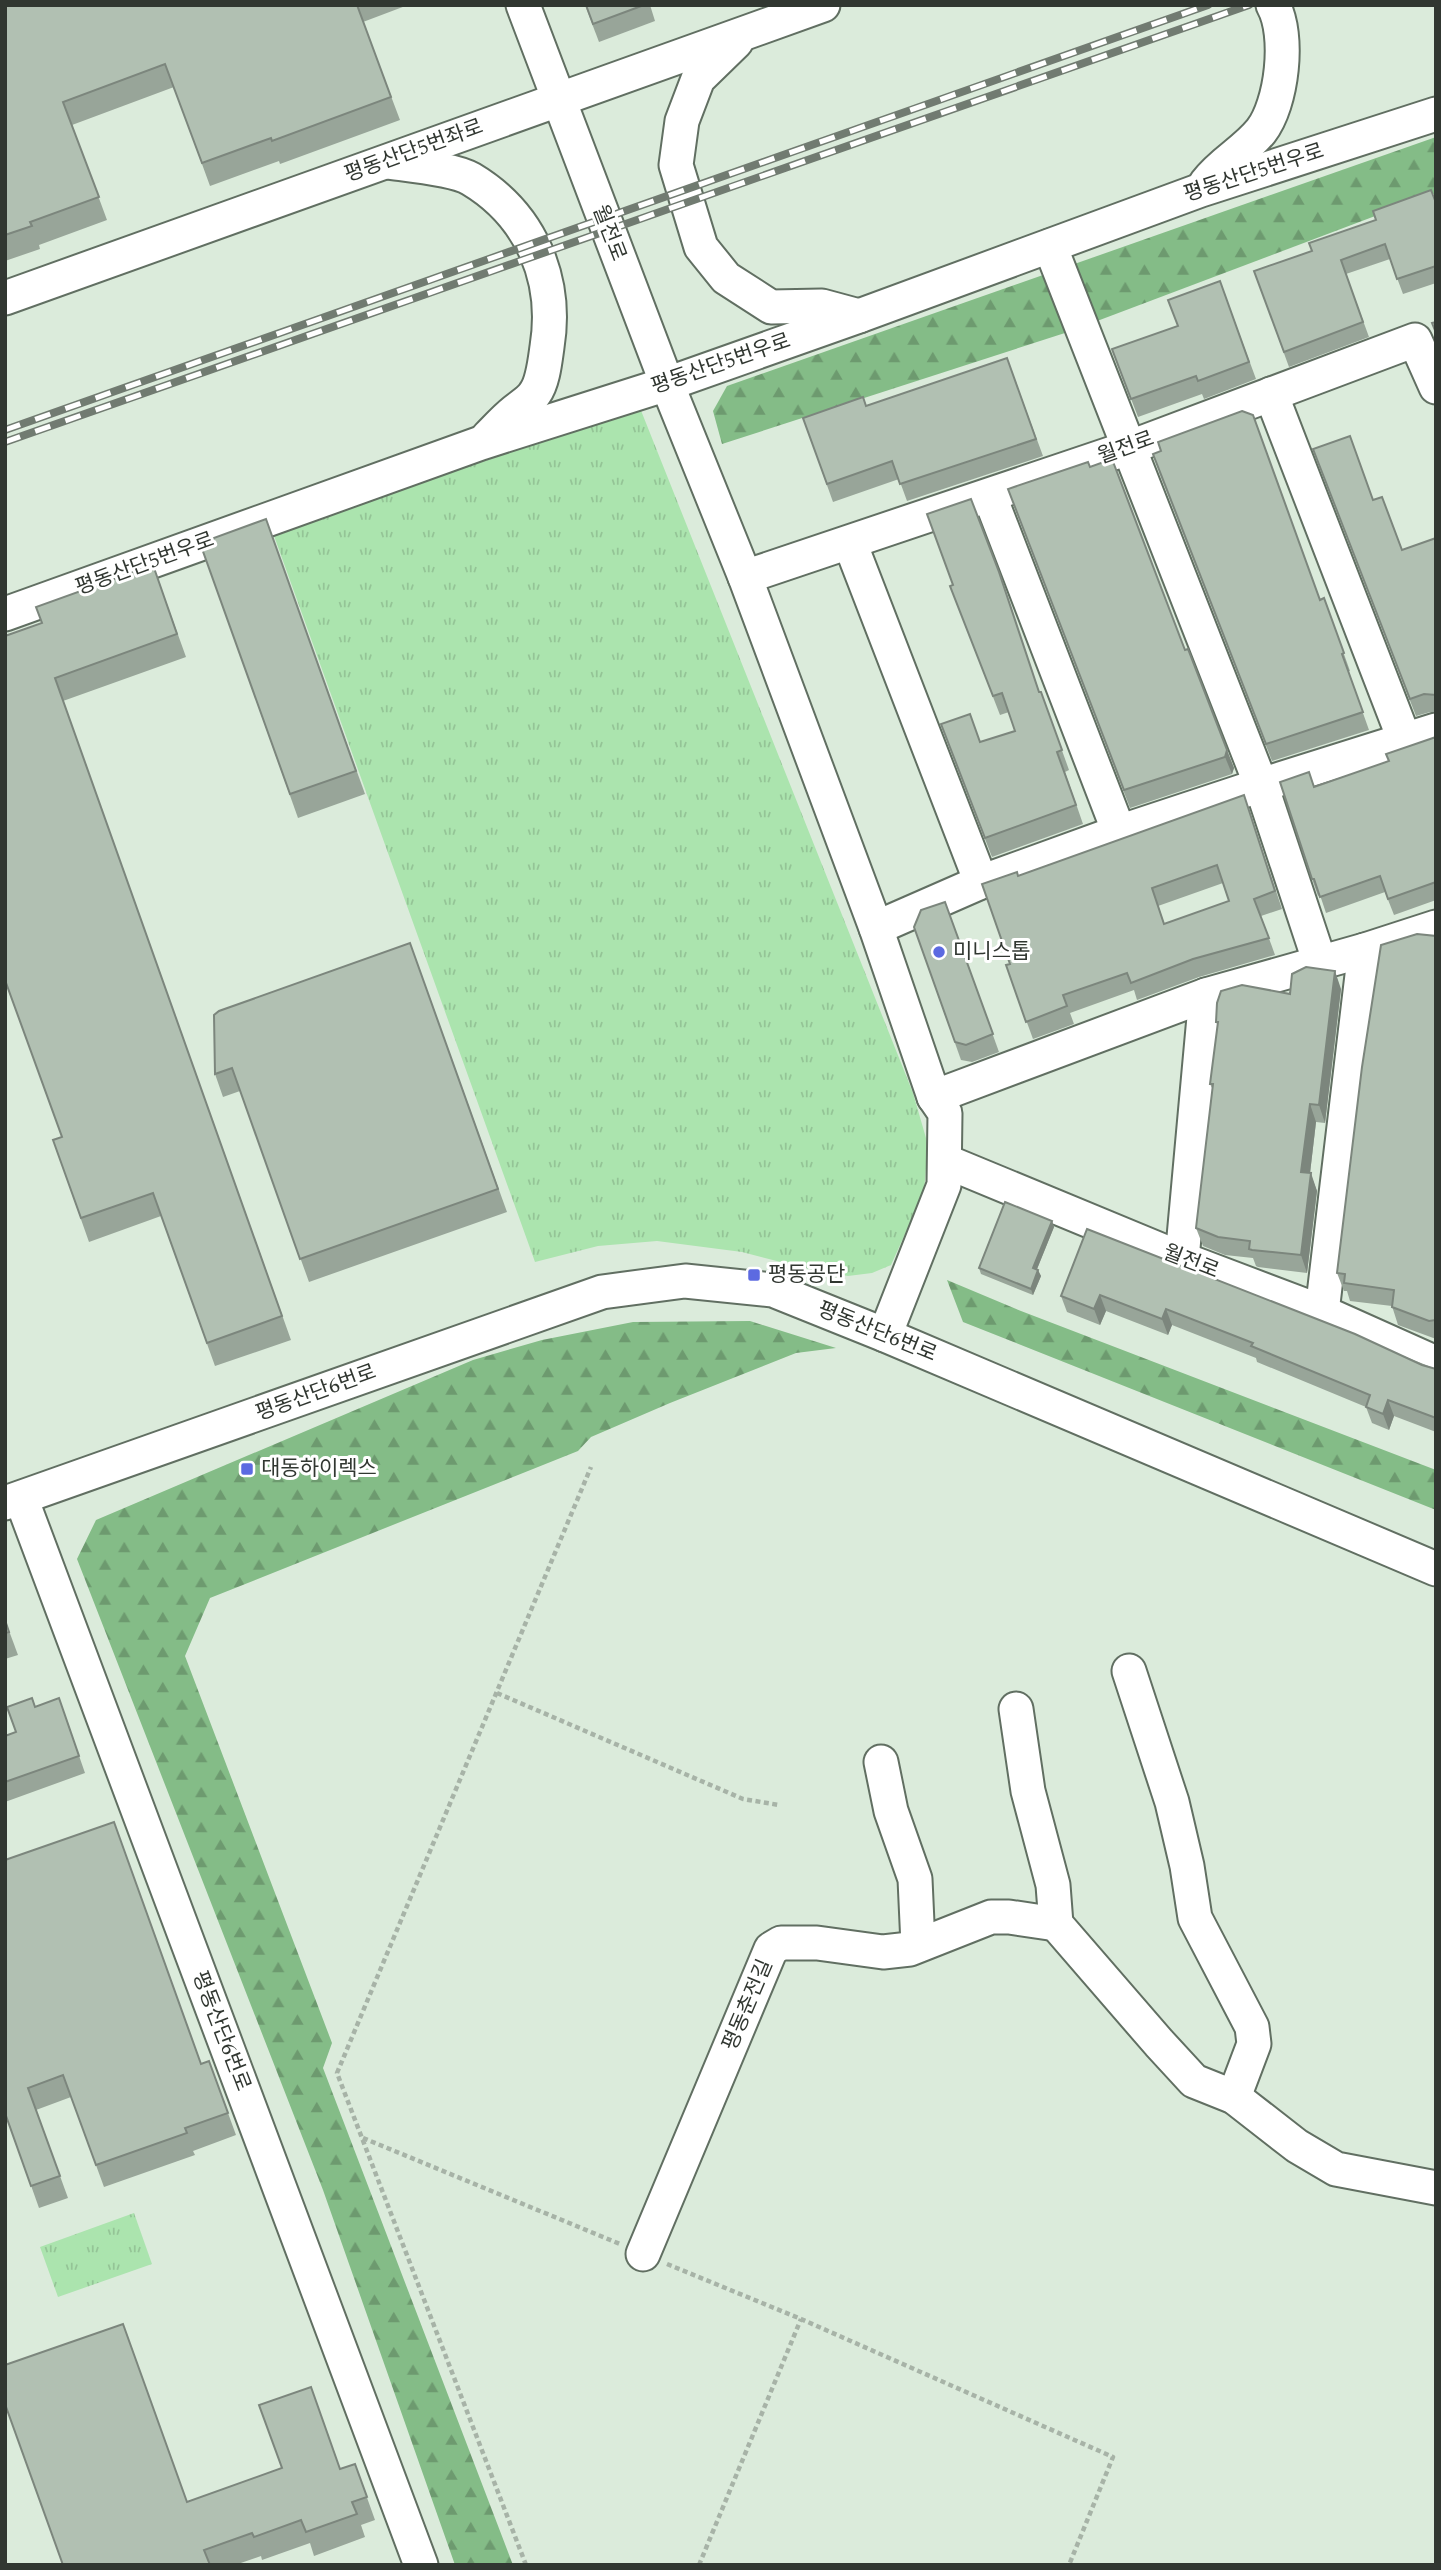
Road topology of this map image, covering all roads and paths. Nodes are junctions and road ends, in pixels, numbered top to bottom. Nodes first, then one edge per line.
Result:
1 (523, 5) edge
2 (823, 5) edge
3 (1273, 5) edge
4 (746, 33) junction
5 (558, 100) junction
6 (1436, 114) edge
7 (383, 162) junction
8 (1201, 190) junction
9 (1050, 246) junction
10 (5, 298) edge
11 (859, 316) junction
12 (1425, 336) edge
13 (667, 384) junction
14 (1436, 387) edge
15 (1271, 394) junction
16 (481, 443) junction
17 (1128, 448) junction
18 (990, 496) junction
19 (850, 543) junction
20 (745, 577) junction
21 (5, 614) edge
22 (1436, 730) edge
23 (1405, 741) junction
24 (1261, 785) junction
25 (1119, 832) junction
26 (982, 882) junction
27 (1436, 927) edge
28 (876, 928) junction
29 (1365, 950) junction
30 (1320, 963) junction
31 (1206, 995) junction
32 (934, 1097) junction
33 (945, 1161) junction
34 (1182, 1259) junction
35 (1322, 1312) junction
36 (885, 1335) junction
37 (1436, 1363) edge
38 (591, 1467) dead end
39 (13, 1500) edge
40 (1436, 1569) edge
41 (1129, 1671) dead end
42 (497, 1693) junction
43 (1016, 1709) dead end
44 (881, 1762) dead end
45 (779, 1805) dead end
46 (1056, 1924) junction
47 (918, 1945) junction
48 (1234, 2097) junction
49 (362, 2138) junction
50 (1436, 2188) edge
51 (643, 2254) junction
52 (801, 2319) junction
53 (421, 2565) edge
54 (526, 2565) edge
55 (699, 2565) edge
56 (1069, 2565) edge

1 - 5 street, 월전로
2 - 4 street, 평동산단5번좌로
3 - 8 street
4 - 5 street, 평동산단5번좌로
4 - 11 street
5 - 7 street, 평동산단5번좌로
5 - 13 street, 월전로
6 - 8 street, 평동산단5번우로
7 - 10 street, 평동산단5번좌로
7 - 16 street
8 - 9 street, 평동산단5번우로
9 - 11 street, 평동산단5번우로
9 - 17 street
11 - 13 street, 평동산단5번우로
12 - 14 street, 월전로
12 - 15 street, 월전로
13 - 16 street, 평동산단5번우로
13 - 20 street, 월전로
15 - 17 street, 월전로
15 - 23 street
16 - 21 street, 평동산단5번우로
17 - 18 street, 월전로
17 - 24 street
18 - 19 street, 월전로
18 - 25 street
19 - 20 street, 월전로
19 - 26 street
20 - 28 street, 월전로
22 - 23 street
23 - 24 street
24 - 25 street
24 - 30 street
25 - 26 street
26 - 28 street
27 - 29 street
28 - 32 street, 월전로
29 - 30 street
29 - 35 street
30 - 31 street
31 - 32 street
31 - 34 street
32 - 33 street, 월전로
33 - 34 street, 월전로
33 - 36 street, 월전로
34 - 35 street, 월전로
35 - 37 street, 월전로
36 - 39 street, 평동산단6번로
36 - 40 street, 평동산단6번로
38 - 42 path
39 - 53 street, 평동산단6번로
41 - 48 street
42 - 45 path
42 - 49 path
43 - 46 street
44 - 47 street
46 - 47 street, 평동춘전길
46 - 48 street
47 - 51 street, 평동춘전길
48 - 50 street
49 - 51 path
49 - 54 path
51 - 52 path
52 - 55 path
52 - 56 path

